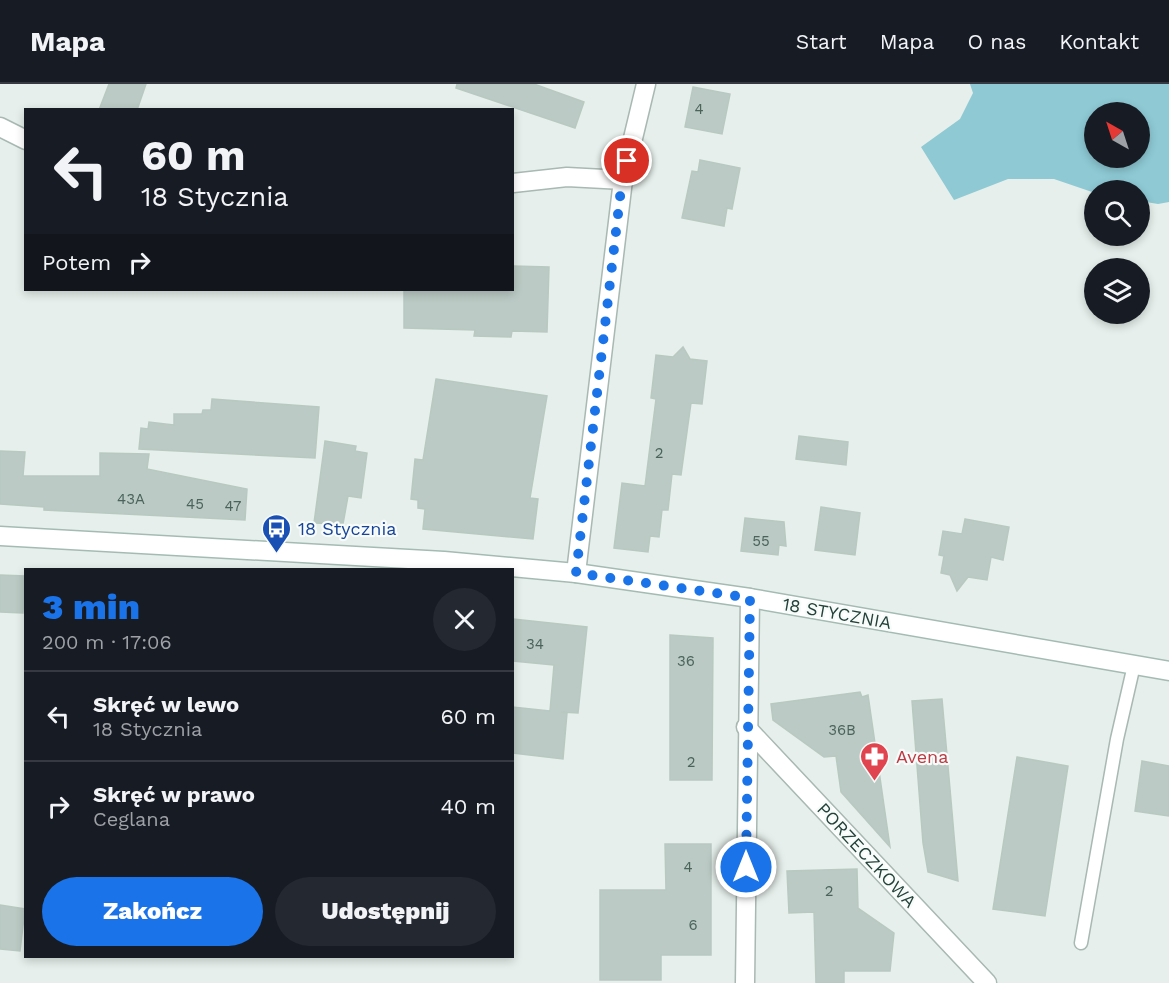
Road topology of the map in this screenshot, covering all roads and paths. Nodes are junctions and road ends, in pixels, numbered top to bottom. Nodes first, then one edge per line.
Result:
1 (646, 84) edge
2 (0, 127) edge
3 (24, 139) edge
4 (622, 180) junction
5 (514, 183) edge
6 (0, 536) edge
7 (576, 573) junction
8 (750, 598) junction
9 (1134, 665) junction
10 (1169, 671) edge
11 (746, 727) junction
12 (1081, 943) dead end
13 (745, 983) edge
14 (987, 983) edge

1 - 4 street
2 - 3 street
4 - 5 street
4 - 7 street
6 - 7 street, 18 STYCZNIA
7 - 8 street, 18 STYCZNIA
8 - 9 street, 18 STYCZNIA
8 - 11 street
9 - 10 street, 18 STYCZNIA
9 - 12 lane
11 - 13 street
11 - 14 street, PORZECZKOWA

